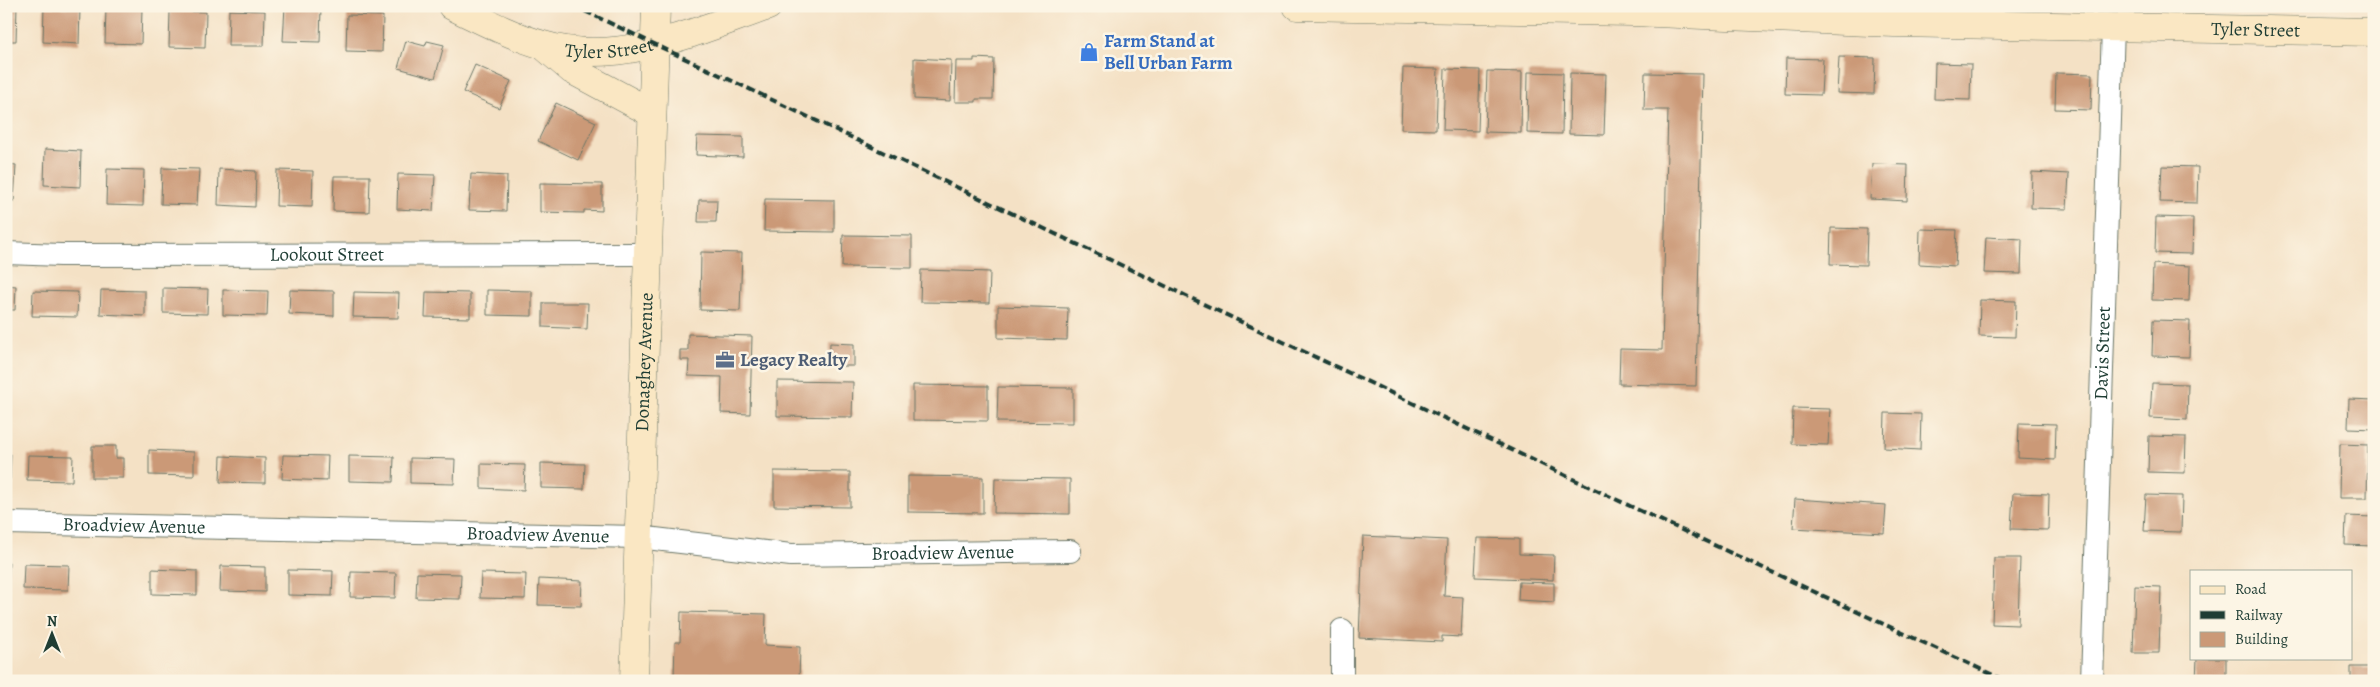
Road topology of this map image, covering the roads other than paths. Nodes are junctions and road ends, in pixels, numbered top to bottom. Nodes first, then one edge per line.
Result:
1 (452, 6) edge
2 (656, 6) edge
3 (768, 6) edge
4 (1297, 6) edge
5 (1858, 13) edge
6 (2113, 26) junction
7 (2374, 32) edge
8 (654, 44) junction
9 (544, 46) junction
10 (652, 113) junction
11 (6, 253) edge
12 (647, 254) junction
13 (6, 523) edge
14 (638, 537) junction
15 (1070, 551) dead end
16 (1342, 630) dead end
17 (634, 681) edge
18 (1342, 681) edge
19 (2092, 681) edge

1 - 9 street, Tyler Street
2 - 8 street, Donaghey Avenue
3 - 8 street, Tyler Street
4 - 5 street, Tyler Street
5 - 6 street, Tyler Street
6 - 7 street, Tyler Street
6 - 19 street, Davis Street
8 - 9 street, Tyler Street
8 - 10 street, Donaghey Avenue
9 - 10 street
10 - 12 street, Donaghey Avenue
11 - 12 street, Lookout Street
12 - 14 street, Donaghey Avenue
13 - 14 street, Broadview Avenue
14 - 15 street, Broadview Avenue
14 - 17 street, Donaghey Avenue
16 - 18 street

